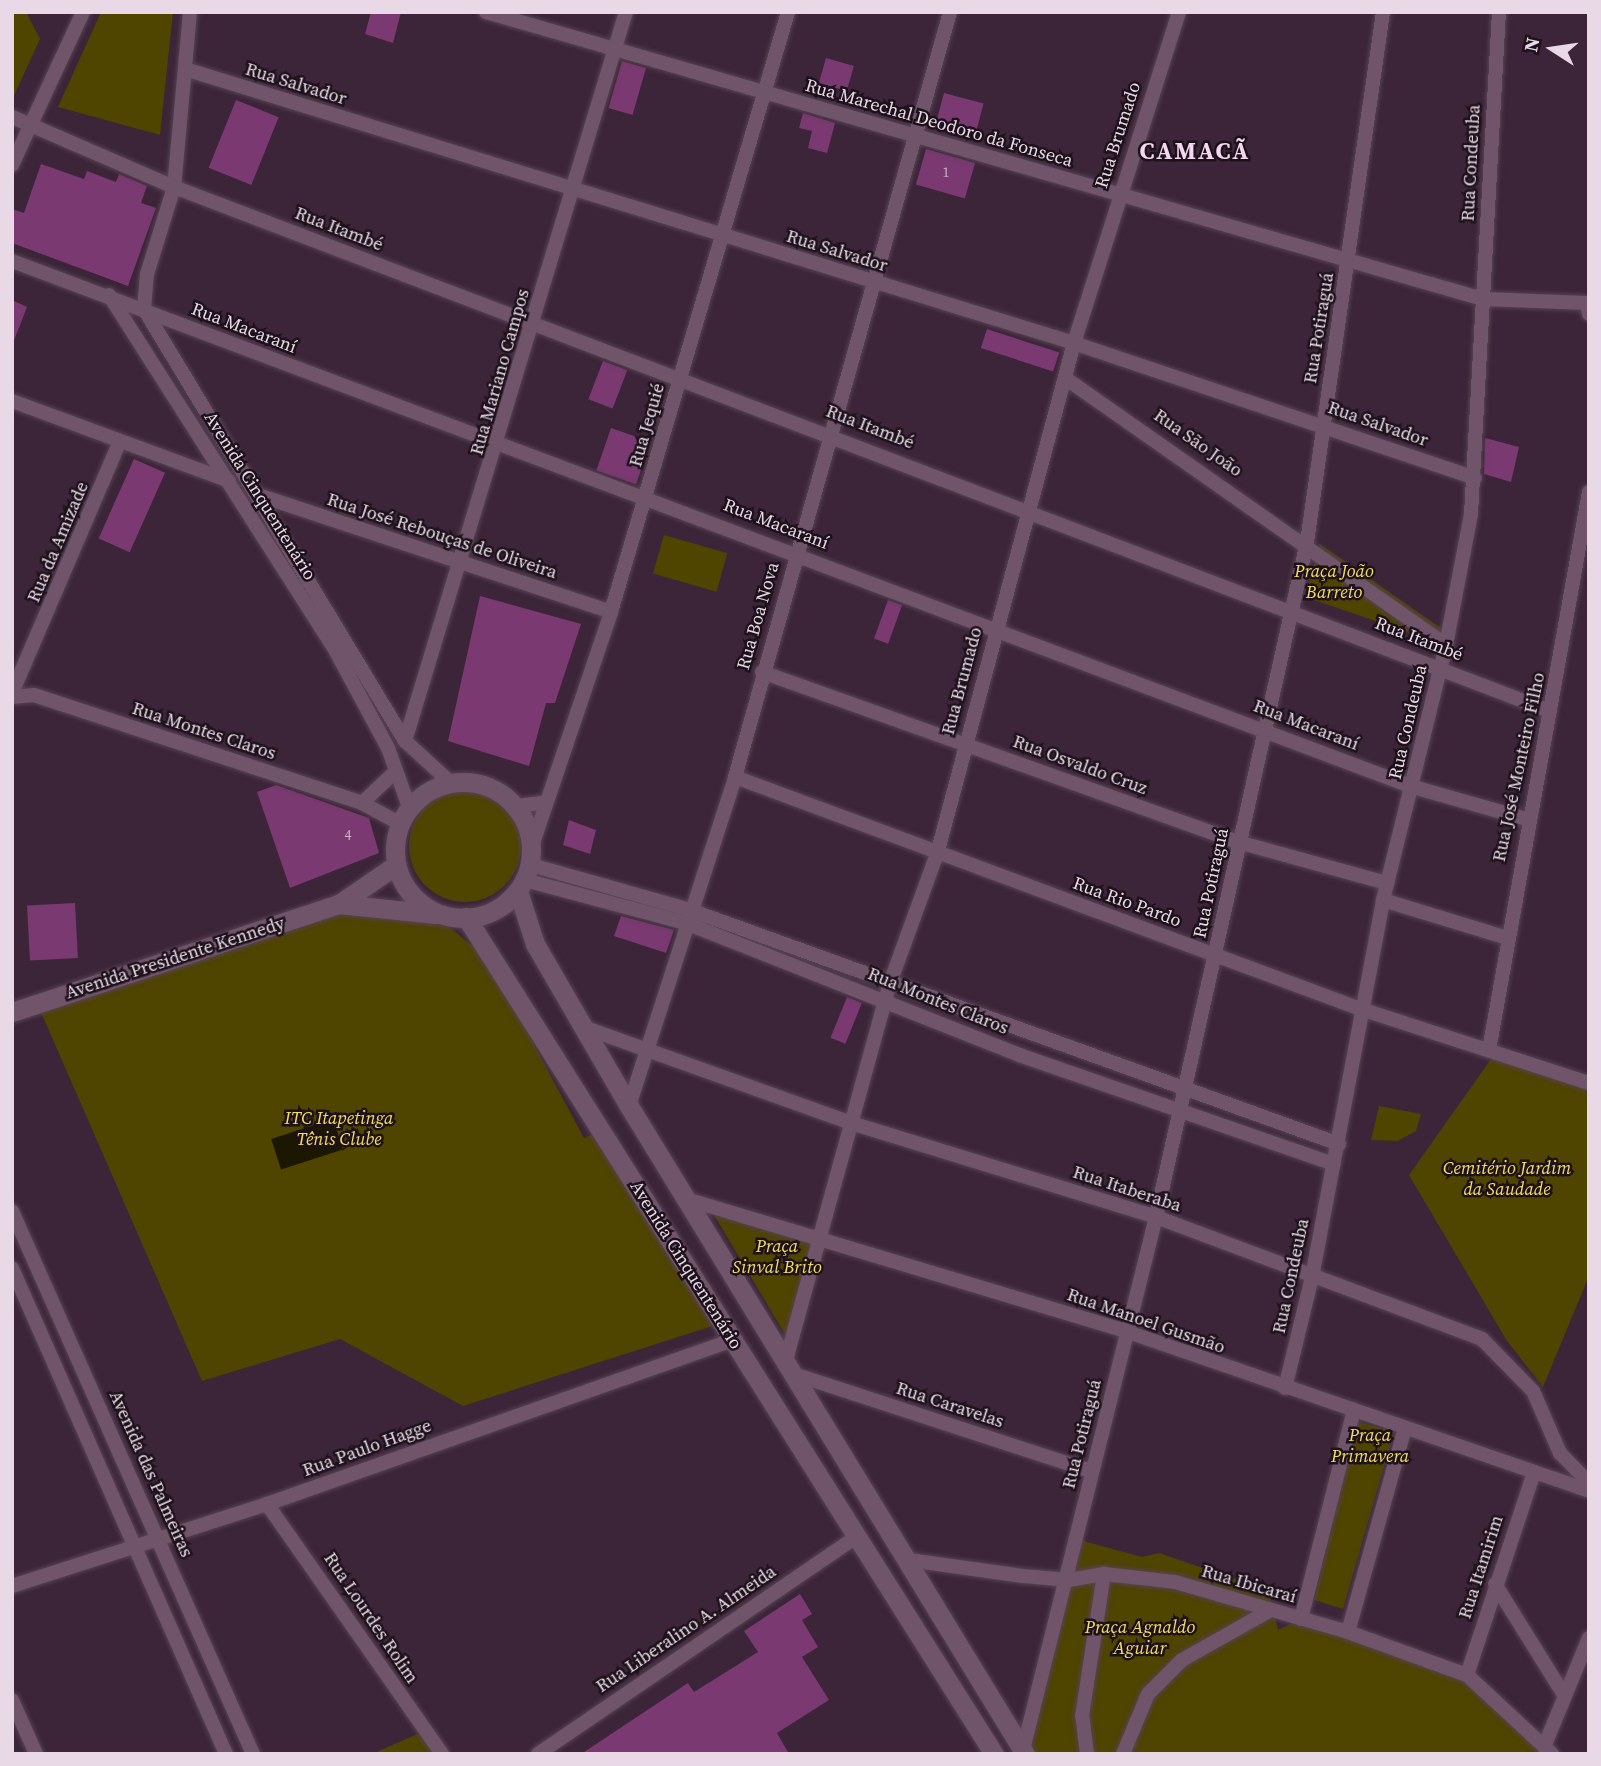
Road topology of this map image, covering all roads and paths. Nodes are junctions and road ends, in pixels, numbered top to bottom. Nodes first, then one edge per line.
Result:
1 (190, 12) edge
2 (486, 12) edge
3 (626, 12) edge
4 (788, 12) edge
5 (950, 12) edge
6 (1179, 12) edge
7 (1383, 12) edge
8 (1499, 12) edge
9 (80, 14) edge
10 (615, 50) junction
11 (185, 69) junction
12 (763, 92) junction
13 (12, 117) edge
14 (32, 123) junction
15 (914, 139) junction
16 (12, 165) edge
17 (174, 187) junction
18 (574, 191) junction
19 (1118, 194) junction
20 (721, 235) junction
21 (1349, 260) junction
22 (12, 261) edge
23 (872, 282) junction
24 (109, 295) junction
25 (1483, 299) junction
26 (1588, 308) edge
27 (144, 309) junction
28 (533, 324) junction
29 (1074, 343) junction
30 (1065, 378) junction
31 (681, 379) junction
32 (12, 401) edge
33 (1323, 426) junction
34 (828, 431) junction
35 (119, 443) junction
36 (500, 444) junction
37 (1475, 478) junction
38 (229, 481) junction
39 (1589, 492) edge
40 (647, 495) junction
41 (261, 496) junction
42 (1028, 509) junction
43 (1307, 542) junction
44 (797, 553) junction
45 (463, 563) junction
46 (1287, 610) junction
47 (611, 612) junction
48 (997, 627) junction
49 (1446, 645) junction
50 (1439, 667) junction
51 (762, 672) junction
52 (14, 687) edge
53 (1550, 710) junction
54 (1263, 729) junction
55 (405, 741) junction
56 (965, 744) junction
57 (395, 772) junction
58 (735, 777) junction
59 (451, 783) junction
60 (1413, 787) junction
61 (362, 803) junction
62 (541, 803) junction
63 (516, 806) junction
64 (404, 815) junction
65 (1526, 819) junction
66 (1238, 842) junction
67 (937, 854) junction
68 (396, 865) junction
69 (527, 870) junction
70 (1387, 883) junction
71 (1383, 900) junction
72 (339, 904) junction
73 (444, 915) junction
74 (688, 916) junction
75 (467, 917) junction
76 (1504, 937) junction
77 (1216, 954) junction
78 (890, 983) junction
79 (886, 1000) junction
80 (1361, 1009) junction
81 (12, 1012) edge
82 (583, 1027) junction
83 (649, 1048) junction
84 (1489, 1050) junction
85 (1589, 1083) edge
86 (1180, 1091) junction
87 (629, 1106) junction
88 (1176, 1111) junction
89 (851, 1123) junction
90 (1339, 1144) junction
91 (1334, 1164) junction
92 (687, 1199) junction
93 (12, 1211) edge
94 (1156, 1217) junction
95 (821, 1243) junction
96 (12, 1268) edge
97 (1312, 1277) junction
98 (1128, 1332) junction
99 (733, 1340) junction
100 (791, 1368) junction
101 (1285, 1388) junction
102 (1354, 1410) junction
103 (1405, 1428) junction
104 (1091, 1471) junction
105 (1534, 1472) junction
106 (1589, 1483) edge
107 (1589, 1491) edge
108 (267, 1504) junction
109 (857, 1536) junction
110 (158, 1539) junction
111 (135, 1548) junction
112 (909, 1560) junction
113 (1104, 1574) junction
114 (1069, 1580) junction
115 (1494, 1584) junction
116 (12, 1586) edge
117 (1269, 1611) junction
118 (905, 1614) junction
119 (1301, 1619) junction
120 (1348, 1632) junction
121 (1589, 1638) edge
122 (1467, 1675) junction
123 (1564, 1695) junction
124 (12, 1700) edge
125 (1548, 1750) edge
126 (1024, 1752) edge
127 (36, 1754) edge
128 (226, 1754) edge
129 (253, 1754) edge
130 (442, 1754) edge
131 (538, 1754) edge
132 (994, 1754) edge
133 (1087, 1754) edge
134 (1123, 1754) edge

1 - 11 street
2 - 10 street, Rua Marechal Deodoro da Fonseca
3 - 10 street, Rua Mariano Campos
4 - 12 street, Rua Jequié
5 - 15 street, Rua Boa Nova
6 - 19 street, Rua Brumado
7 - 21 street, Rua Potiraguá
8 - 25 street, Rua Condeuba
9 - 14 street
10 - 12 street, Rua Marechal Deodoro da Fonseca
10 - 18 street, Rua Mariano Campos
11 - 17 street
11 - 18 street, Rua Salvador
12 - 15 street, Rua Marechal Deodoro da Fonseca
12 - 20 street, Rua Jequié
13 - 14 street, Rua Itambé
14 - 16 street
14 - 17 street, Rua Itambé
15 - 19 street, Rua Marechal Deodoro da Fonseca
15 - 23 street, Rua Boa Nova
17 - 27 street
17 - 28 street, Rua Itambé
18 - 20 street, Rua Salvador
18 - 28 street, Rua Mariano Campos
19 - 21 street, Rua Marechal Deodoro da Fonseca
19 - 29 street, Rua Brumado
20 - 23 street, Rua Salvador
20 - 31 street, Rua Jequié
21 - 25 street, Rua Marechal Deodoro da Fonseca
21 - 33 street, Rua Potiraguá
22 - 24 street, Rua Macaraní
23 - 29 street, Rua Salvador
23 - 34 street, Rua Boa Nova
24 - 27 street, Rua Macaraní
24 - 38 street, Avenida Cinquentenário
25 - 26 street, Rua Marechal Deodoro da Fonseca
25 - 37 street, Rua Condeuba
27 - 36 street, Rua Macaraní
27 - 41 street, Avenida Cinquentenário
28 - 31 street, Rua Itambé
28 - 36 street, Rua Mariano Campos
29 - 30 street, Rua Brumado
29 - 33 street, Rua Salvador
30 - 42 street, Rua Brumado
30 - 43 street, Rua São João
31 - 34 street, Rua Itambé
31 - 40 street, Rua Jequié
32 - 35 street
33 - 37 street, Rua Salvador
33 - 43 street, Rua Potiraguá
34 - 42 street, Rua Itambé
34 - 44 street, Rua Boa Nova
35 - 38 street
35 - 52 street, Rua da Amizade
36 - 40 street, Rua Macaraní
36 - 45 street, Rua Mariano Campos
37 - 49 street, Rua Condeuba
38 - 57 street, Avenida Cinquentenário
39 - 53 street, Rua José Monteiro Filho
40 - 44 street, Rua Macaraní
40 - 47 street, Rua Jequié
41 - 45 street, Rua José Rebouças de Oliveira
41 - 55 street, Avenida Cinquentenário
42 - 46 street, Rua Itambé
42 - 48 street, Rua Brumado
43 - 46 street, Rua Potiraguá
43 - 49 street
44 - 48 street, Rua Macaraní
44 - 51 street, Rua Boa Nova
45 - 47 street, Rua José Rebouças de Oliveira
45 - 55 street, Rua Mariano Campos
46 - 50 street, Rua Itambé
46 - 54 street, Rua Potiraguá
47 - 62 street, Rua Jequié
48 - 54 street, Rua Macaraní
48 - 56 street, Rua Brumado
49 - 50 street, Rua Condeuba
50 - 53 street, Rua Itambé
50 - 60 street, Rua Condeuba
51 - 56 street, Rua Osvaldo Cruz
51 - 58 street, Rua Boa Nova
52 - 61 street, Rua Montes Claros
53 - 65 street, Rua José Monteiro Filho
54 - 60 street, Rua Macaraní
54 - 66 street, Rua Potiraguá
55 - 59 street, Avenida Cinquentenário
56 - 66 street, Rua Osvaldo Cruz
56 - 67 street, Rua Brumado
57 - 61 street
57 - 64 street, Avenida Cinquentenário
58 - 67 street, Rua Rio Pardo
58 - 74 street, Rua Boa Nova
59 - 63 main road
59 - 64 main road
60 - 65 street, Rua Macaraní
60 - 70 street, Rua Condeuba
61 - 64 street, Rua Montes Claros
62 - 63 street
62 - 69 street, Rua Jequié
63 - 69 main road
64 - 68 main road
65 - 76 street, Rua José Monteiro Filho
66 - 70 street, Rua Osvaldo Cruz
66 - 77 street, Rua Potiraguá
67 - 77 street, Rua Rio Pardo
67 - 78 street, Rua Brumado
68 - 72 main road, Avenida Presidente Kennedy
68 - 73 main road
69 - 74 street, Rua Montes Claros
69 - 75 main road
69 - 82 main road, Avenida Cinquentenário
70 - 71 street, Rua Condeuba
71 - 76 street
71 - 80 street, Rua Condeuba
72 - 73 main road, Avenida Presidente Kennedy
72 - 81 main road, Avenida Presidente Kennedy
73 - 75 main road
74 - 78 street, Rua Montes Claros
74 - 79 street, Rua Montes Claros
74 - 83 street, Rua Boa Nova
75 - 99 main road, Avenida Cinquentenário
76 - 84 street, Rua José Monteiro Filho
77 - 80 street, Rua Rio Pardo
77 - 86 street, Rua Potiraguá
78 - 79 street, Rua Brumado
78 - 86 street, Rua Montes Claros
79 - 88 street, Rua Montes Claros
79 - 89 street, Rua Brumado
80 - 84 street, Rua Rio Pardo
80 - 90 street, Rua Condeuba
82 - 83 street, Rua Itaberaba
82 - 87 main road, Avenida Cinquentenário
83 - 87 street, Rua Boa Nova
83 - 89 street, Rua Itaberaba
84 - 85 street, Rua Rio Pardo
86 - 88 street, Rua Potiraguá
86 - 90 street, Rua Montes Claros
87 - 92 main road, Avenida Cinquentenário
88 - 91 street, Rua Montes Claros
88 - 94 street, Rua Potiraguá
89 - 94 street, Rua Itaberaba
89 - 95 street, Rua Brumado
90 - 91 street, Rua Condeuba
91 - 97 street, Rua Condeuba
92 - 95 street, Rua Manoel Gusmão
92 - 100 main road, Avenida Cinquentenário
93 - 110 street, Avenida das Palmeiras
94 - 97 street, Rua Itaberaba
94 - 98 street, Rua Potiraguá
95 - 98 street, Rua Manoel Gusmão
95 - 100 street, Rua Brumado
96 - 111 street
97 - 101 street, Rua Condeuba
97 - 106 street, Rua Itaberaba
98 - 101 street, Rua Manoel Gusmão
98 - 104 street, Rua Potiraguá
99 - 108 street, Rua Paulo Hagge
99 - 109 main road, Avenida Cinquentenário
100 - 104 street, Rua Caravelas
100 - 112 main road, Avenida Cinquentenário
101 - 102 street, Rua Manoel Gusmão
102 - 103 street, Rua Manoel Gusmão
102 - 119 street
103 - 105 street, Rua Manoel Gusmão
103 - 120 street
104 - 114 street, Rua Potiraguá
105 - 107 street, Rua Manoel Gusmão
105 - 115 street, Rua Itamirim
108 - 110 street, Rua Paulo Hagge
108 - 130 street, Rua Lourdes Rolim
109 - 118 main road, Avenida Cinquentenário
109 - 131 street, Rua Liberalino A. Almeida
110 - 111 street, Rua Paulo Hagge
110 - 129 street, Avenida das Palmeiras
111 - 116 street, Rua Paulo Hagge
111 - 128 street
112 - 114 street, Rua Ibicaraí
112 - 118 main road
112 - 126 main road, Avenida Cinquentenário
113 - 114 street, Rua Ibicaraí
113 - 117 street, Rua Ibicaraí
113 - 133 street
114 - 126 street, Rua Potiraguá
115 - 122 street, Rua Itamirim
115 - 123 street
117 - 119 street, Rua Ibicaraí
117 - 134 street
118 - 132 main road, Avenida Cinquentenário
119 - 120 street, Rua Ibicaraí
120 - 122 street, Rua Ibicaraí
121 - 123 street
122 - 125 street, Rua Ibicaraí
123 - 125 street
124 - 127 street

